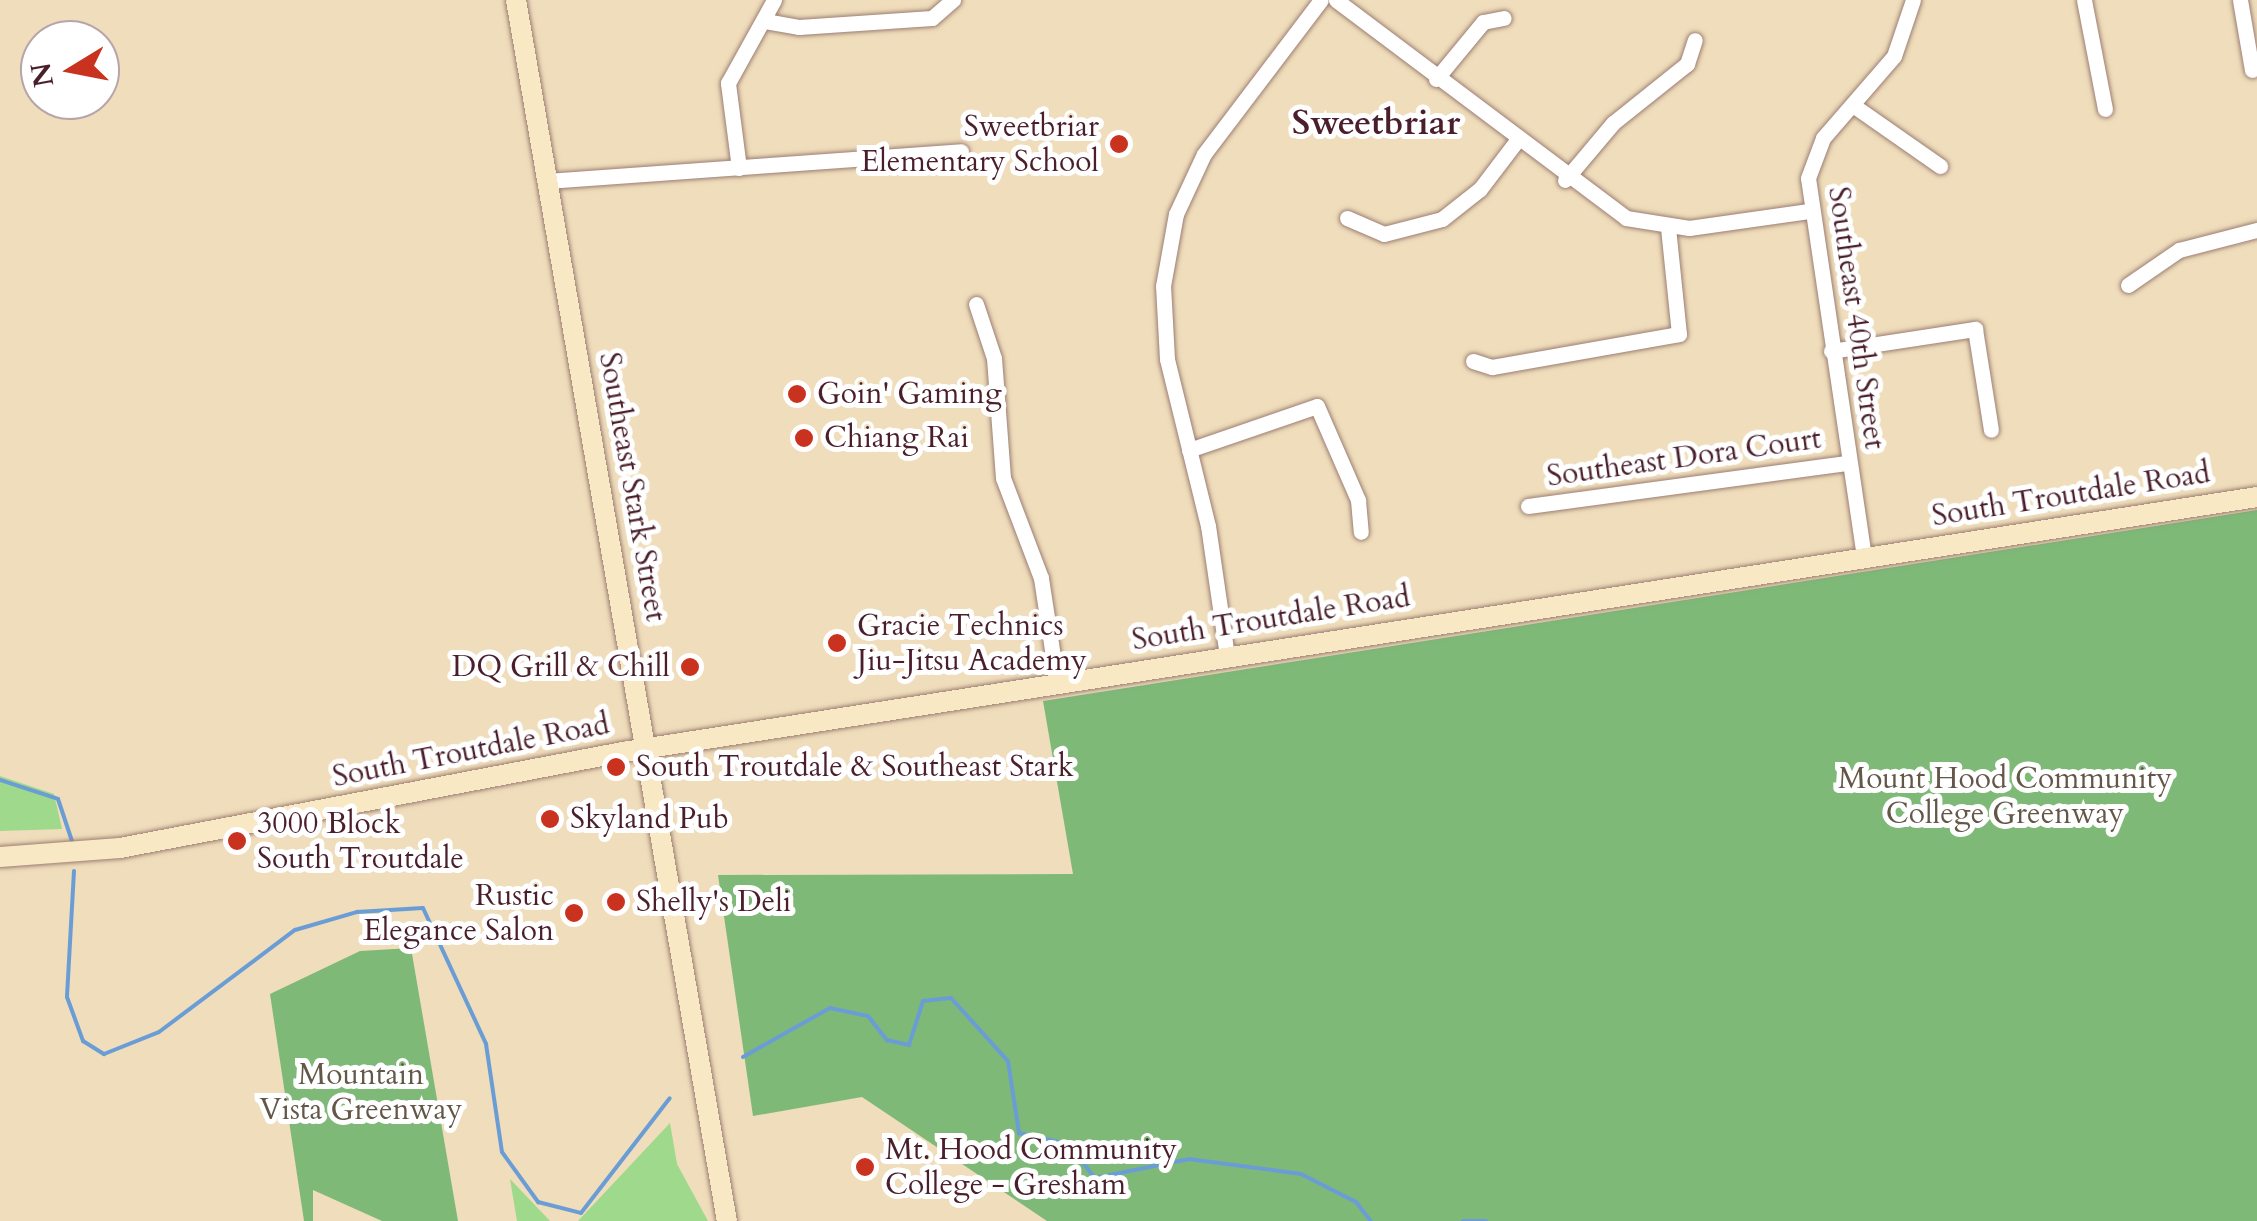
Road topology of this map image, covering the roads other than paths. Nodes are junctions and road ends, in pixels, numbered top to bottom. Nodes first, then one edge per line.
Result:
1 (516, 0) edge
2 (774, 0) edge
3 (953, 0) edge
4 (1321, 0) edge
5 (1336, 0) edge
6 (1913, 0) edge
7 (2084, 0) edge
8 (2240, 0) edge
9 (1504, 18) dead end
10 (765, 21) junction
11 (1695, 40) dead end
12 (2252, 70) dead end
13 (1436, 79) junction
14 (1854, 106) junction
15 (2105, 109) dead end
16 (1515, 143) junction
17 (961, 151) dead end
18 (1940, 166) dead end
19 (739, 168) junction
20 (1565, 180) junction
21 (547, 182) junction
22 (1809, 211) junction
23 (1347, 218) dead end
24 (1668, 228) junction
25 (2257, 230) edge
26 (2128, 285) dead end
27 (976, 304) dead end
28 (1831, 350) junction
29 (1473, 361) dead end
30 (1991, 430) dead end
31 (1189, 450) junction
32 (1848, 463) junction
33 (2257, 496) edge
34 (1528, 506) dead end
35 (1362, 532) dead end
36 (1864, 557) junction
37 (1227, 656) junction
38 (1057, 683) junction
39 (649, 748) junction
40 (0, 858) edge
41 (727, 1221) edge

1 - 21 main road, Southeast Stark Street
2 - 10 street
3 - 10 street
4 - 31 street
5 - 13 street
6 - 14 street, Southeast 40th Street
7 - 15 street
8 - 12 street
9 - 13 street
10 - 19 street
11 - 20 street
13 - 16 street
14 - 18 street
14 - 22 street, Southeast 40th Street
16 - 20 street
16 - 23 street
17 - 19 street
19 - 21 street
20 - 24 street
21 - 39 main road, Southeast Stark Street
22 - 24 street
22 - 28 street, Southeast 40th Street
24 - 29 street
25 - 26 street
27 - 38 street
28 - 30 street
28 - 32 street, Southeast 40th Street
31 - 35 street
31 - 37 street
32 - 34 street, Southeast Dora Court
32 - 36 street, Southeast 40th Street
33 - 36 main road, South Troutdale Road
36 - 37 main road, South Troutdale Road
37 - 38 main road, South Troutdale Road
38 - 39 main road, South Troutdale Road
39 - 40 main road, South Troutdale Road
39 - 41 main road, Southeast Stark Street

